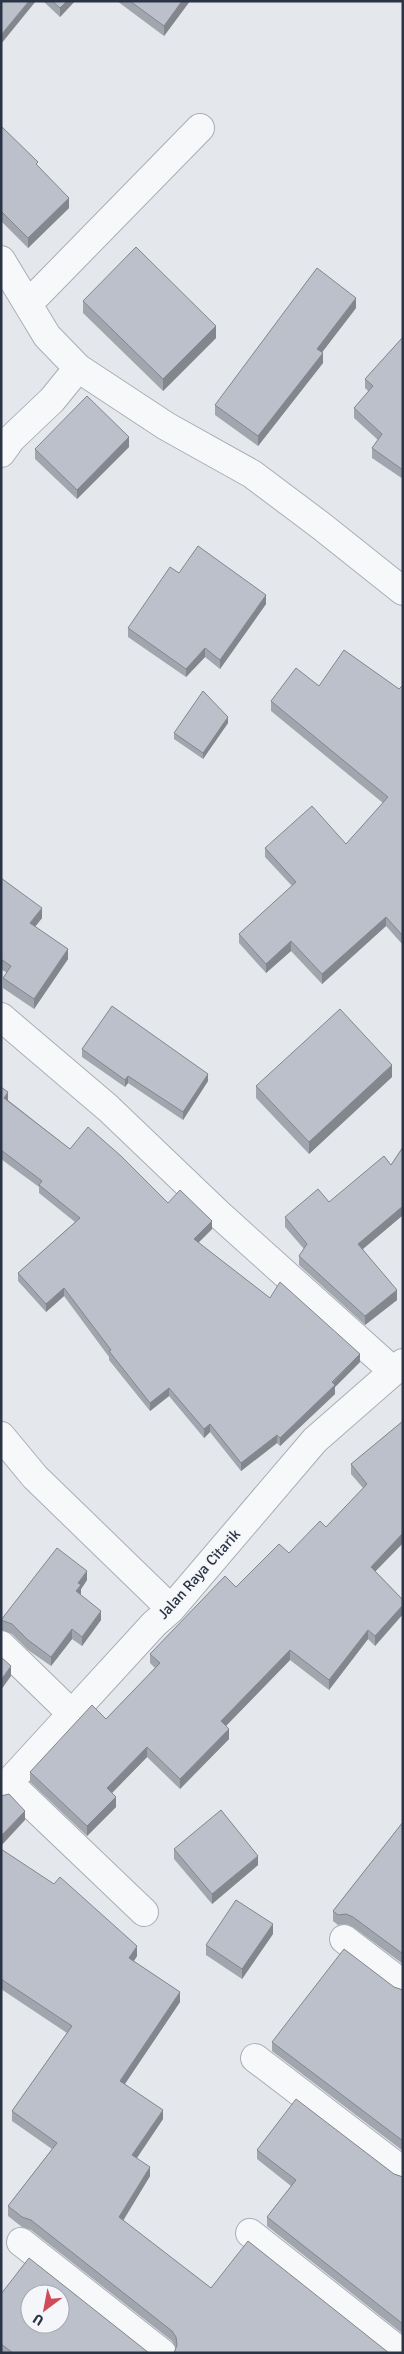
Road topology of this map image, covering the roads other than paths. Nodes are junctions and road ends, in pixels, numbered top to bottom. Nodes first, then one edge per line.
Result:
1 (200, 128) dead end
2 (1, 260) edge
3 (28, 304) junction
4 (78, 368) junction
5 (1, 453) edge
6 (403, 591) edge
7 (1, 1017) edge
8 (398, 1367) edge
9 (1, 1436) edge
10 (171, 1609) junction
11 (1, 1645) edge
12 (71, 1713) junction
13 (5, 1787) edge
14 (144, 1912) dead end
15 (344, 1939) dead end
16 (403, 1984) edge
17 (255, 2058) dead end
18 (403, 2171) edge
19 (250, 2232) dead end
20 (21, 2242) dead end
21 (162, 2353) edge
22 (402, 2353) edge

1 - 3 street
2 - 3 street
3 - 4 street
4 - 5 street
4 - 6 street
7 - 8 street
8 - 10 street, Jalan Raya Citarik
9 - 10 street
10 - 12 street, Jalan Raya Citarik
11 - 12 street
12 - 13 street, Jalan Raya Citarik
13 - 14 street
15 - 16 street
17 - 18 street
19 - 22 street
20 - 21 street

